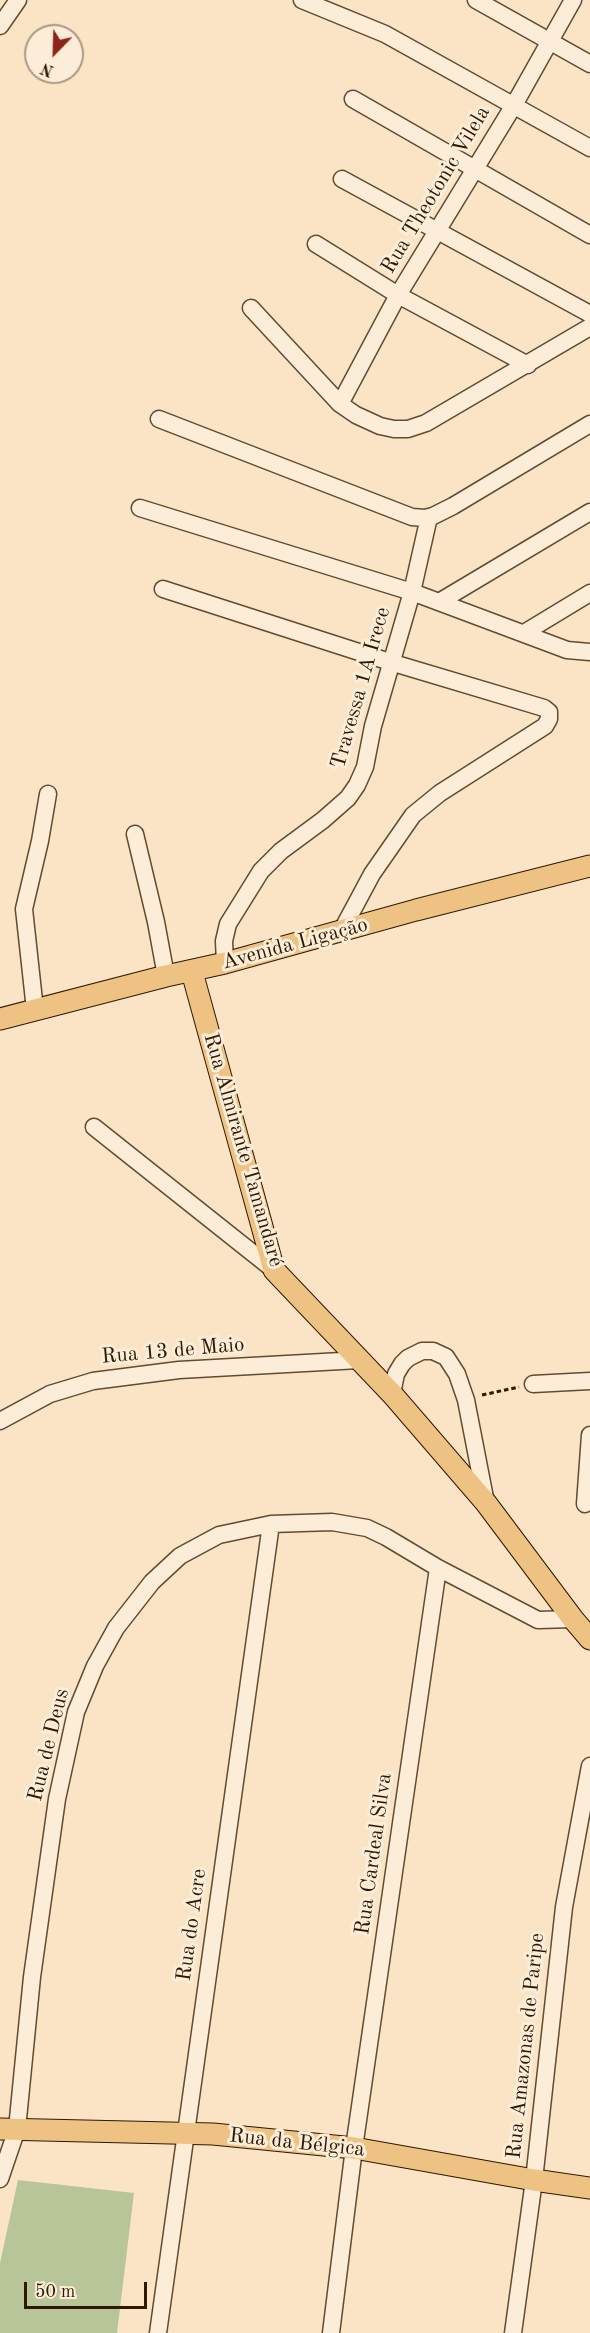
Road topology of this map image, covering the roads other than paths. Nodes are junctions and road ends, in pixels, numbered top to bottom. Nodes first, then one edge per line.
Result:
1 (18, 0) edge
2 (302, 0) edge
3 (476, 0) edge
4 (573, 0) edge
5 (0, 26) edge
6 (549, 40) junction
7 (590, 64) edge
8 (353, 99) dead end
9 (514, 105) junction
10 (590, 148) edge
11 (475, 170) junction
12 (342, 179) dead end
13 (438, 233) junction
14 (590, 234) edge
15 (316, 244) dead end
16 (399, 295) junction
17 (251, 308) dead end
18 (590, 314) edge
19 (590, 327) edge
20 (528, 365) junction
21 (340, 404) junction
22 (159, 419) dead end
23 (590, 424) edge
24 (140, 508) dead end
25 (590, 512) edge
26 (429, 517) junction
27 (163, 589) dead end
28 (412, 592) junction
29 (590, 593) edge
30 (439, 602) junction
31 (524, 633) junction
32 (590, 652) edge
33 (390, 662) junction
34 (48, 794) dead end
35 (135, 834) dead end
36 (590, 866) edge
37 (342, 930) junction
38 (225, 963) junction
39 (192, 972) junction
40 (166, 976) junction
41 (35, 1010) junction
42 (0, 1019) edge
43 (93, 1127) dead end
44 (274, 1270) junction
45 (359, 1360) junction
46 (590, 1381) edge
47 (533, 1384) road end
48 (392, 1394) junction
49 (0, 1421) edge
50 (590, 1435) edge
51 (486, 1503) junction
52 (585, 1504) dead end
53 (271, 1524) junction
54 (438, 1568) junction
55 (573, 1619) junction
56 (590, 1639) edge
57 (590, 1766) edge
58 (9, 2129) edge
59 (186, 2133) junction
60 (354, 2148) junction
61 (0, 2179) edge
62 (534, 2181) junction
63 (590, 2188) edge
64 (159, 2333) edge
65 (331, 2333) edge
66 (513, 2333) edge

1 - 5 street
2 - 9 street
3 - 6 street
4 - 6 street, Rua Theotonic Vilela
6 - 7 street
6 - 9 street, Rua Theotonic Vilela
8 - 11 street
9 - 10 street
9 - 11 street, Rua Theotonic Vilela
11 - 13 street, Rua Theotonic Vilela
11 - 14 street
12 - 13 street
13 - 16 street, Rua Theotonic Vilela
13 - 18 street
15 - 16 street
16 - 20 street
16 - 21 street, Rua Theotonic Vilela
17 - 21 street
19 - 20 street
20 - 21 street
22 - 26 street
23 - 26 street
24 - 28 street
25 - 30 street
26 - 28 street, Travessa 1A Irece
27 - 33 street
28 - 30 street
28 - 33 street, Travessa 1A Irece
29 - 31 street
30 - 31 street
31 - 32 street
33 - 37 street
33 - 38 street, Travessa 1A Irece
34 - 41 street
35 - 40 street
36 - 37 main road, Avenida Ligação
37 - 38 main road, Avenida Ligação
38 - 39 main road, Avenida Ligação
39 - 40 main road, Avenida Ligação
39 - 44 main road, Rua Almirante Tamandaré
40 - 41 main road, Avenida Ligação
41 - 42 main road, Avenida Ligação
43 - 44 street
44 - 45 main road, Rua Almirante Tamandaré
45 - 48 main road, Rua Almirante Tamandaré
45 - 49 street, Rua 13 de Maio
46 - 47 street
48 - 51 main road, Rua Almirante Tamandaré
48 - 51 street, Rua Almirante Tamandaré
50 - 52 street
51 - 55 main road, Rua Almirante Tamandaré
53 - 54 street, Rua de Deus
53 - 58 street, Rua de Deus
53 - 59 street, Rua do Acre
54 - 55 street, Rua de Deus
54 - 60 street, Rua Cardeal Silva
55 - 56 main road, Rua Almirante Tamandaré
57 - 62 street, Rua Amazonas de Paripe
58 - 59 main road, Rua da Bélgica
58 - 61 street, Rua de Deus
59 - 60 main road, Rua da Bélgica
59 - 64 street, Rua do Acre
60 - 62 main road, Rua da Bélgica
60 - 65 street, Rua Cardeal Silva
62 - 63 main road, Rua da Bélgica
62 - 66 street, Rua Amazonas de Paripe

